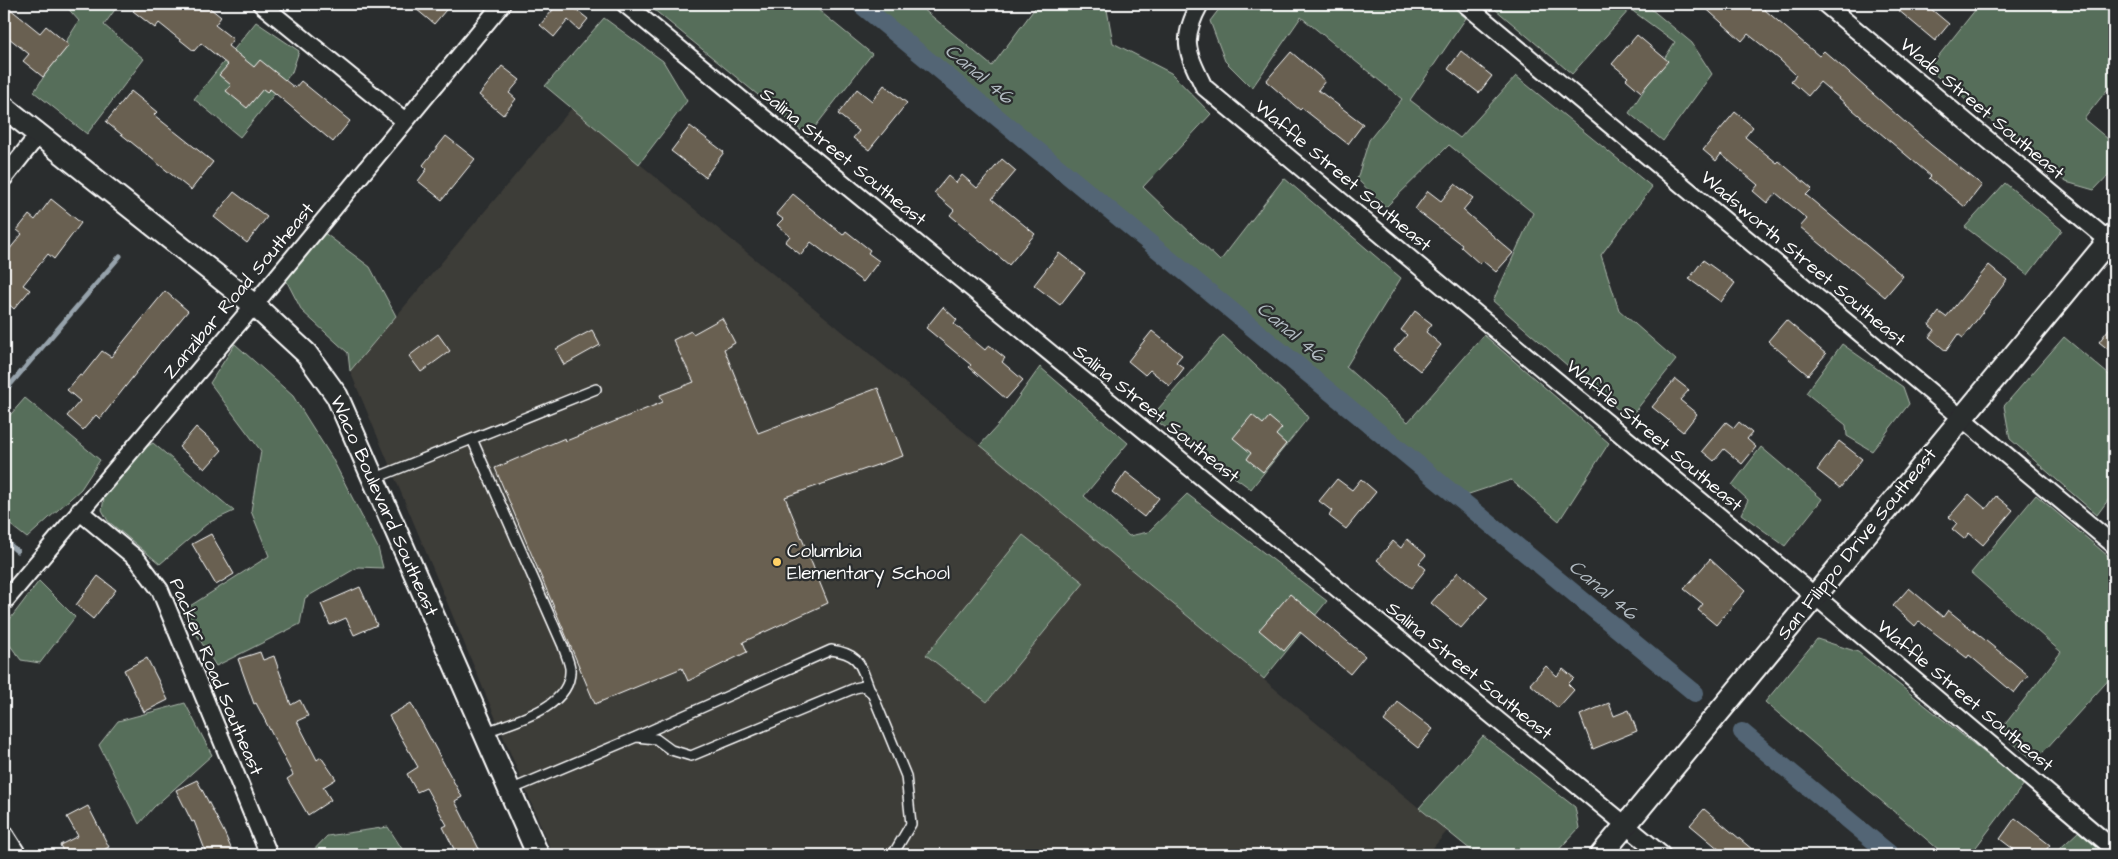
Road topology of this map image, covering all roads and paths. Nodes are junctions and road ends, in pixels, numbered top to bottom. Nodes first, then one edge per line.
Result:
1 (261, 4) edge
2 (502, 4) edge
3 (625, 4) edge
4 (1200, 4) edge
5 (1465, 4) edge
6 (1825, 4) edge
7 (4, 107) edge
8 (405, 121) junction
9 (38, 135) junction
10 (4, 178) edge
11 (2112, 240) edge
12 (254, 305) junction
13 (596, 389) dead end
14 (1962, 417) junction
15 (472, 439) junction
16 (373, 479) junction
17 (79, 511) junction
18 (2114, 545) edge
19 (1815, 596) junction
20 (4, 602) edge
21 (872, 693) junction
22 (484, 732) junction
23 (636, 737) junction
24 (510, 790) junction
25 (1626, 825) junction
26 (4, 833) edge
27 (2114, 849) edge
28 (18, 855) edge
29 (270, 855) edge
30 (538, 855) edge
31 (890, 855) edge
32 (1601, 855) edge
33 (1662, 855) edge

1 - 8 street
2 - 8 street, Zanzibar Road Southeast
3 - 25 street, Salina Street Southeast
4 - 19 street, Waffle Street Southeast
5 - 14 street, Wadsworth Street Southeast
6 - 11 street, Wade Street Southeast
7 - 9 street, Waco Boulevard Southeast
8 - 12 street, Zanzibar Road Southeast
9 - 10 street
9 - 12 street, Waco Boulevard Southeast
11 - 14 street, San Filippo Drive Southeast
12 - 16 street, Waco Boulevard Southeast
12 - 17 street, Zanzibar Road Southeast
13 - 15 lane
14 - 18 street, Wadsworth Street Southeast
14 - 19 street, San Filippo Drive Southeast
15 - 16 lane
15 - 22 lane
16 - 22 street, Waco Boulevard Southeast
17 - 20 street, Zanzibar Road Southeast
17 - 29 street, Packer Road Southeast
19 - 25 street, San Filippo Drive Southeast
19 - 27 street, Waffle Street Southeast
21 - 23 lane
21 - 23 lane
21 - 31 lane
22 - 24 street, Waco Boulevard Southeast
23 - 24 lane
24 - 30 street, Waco Boulevard Southeast
25 - 32 street, San Filippo Drive Southeast
25 - 33 street, Salina Street Southeast
26 - 28 street

